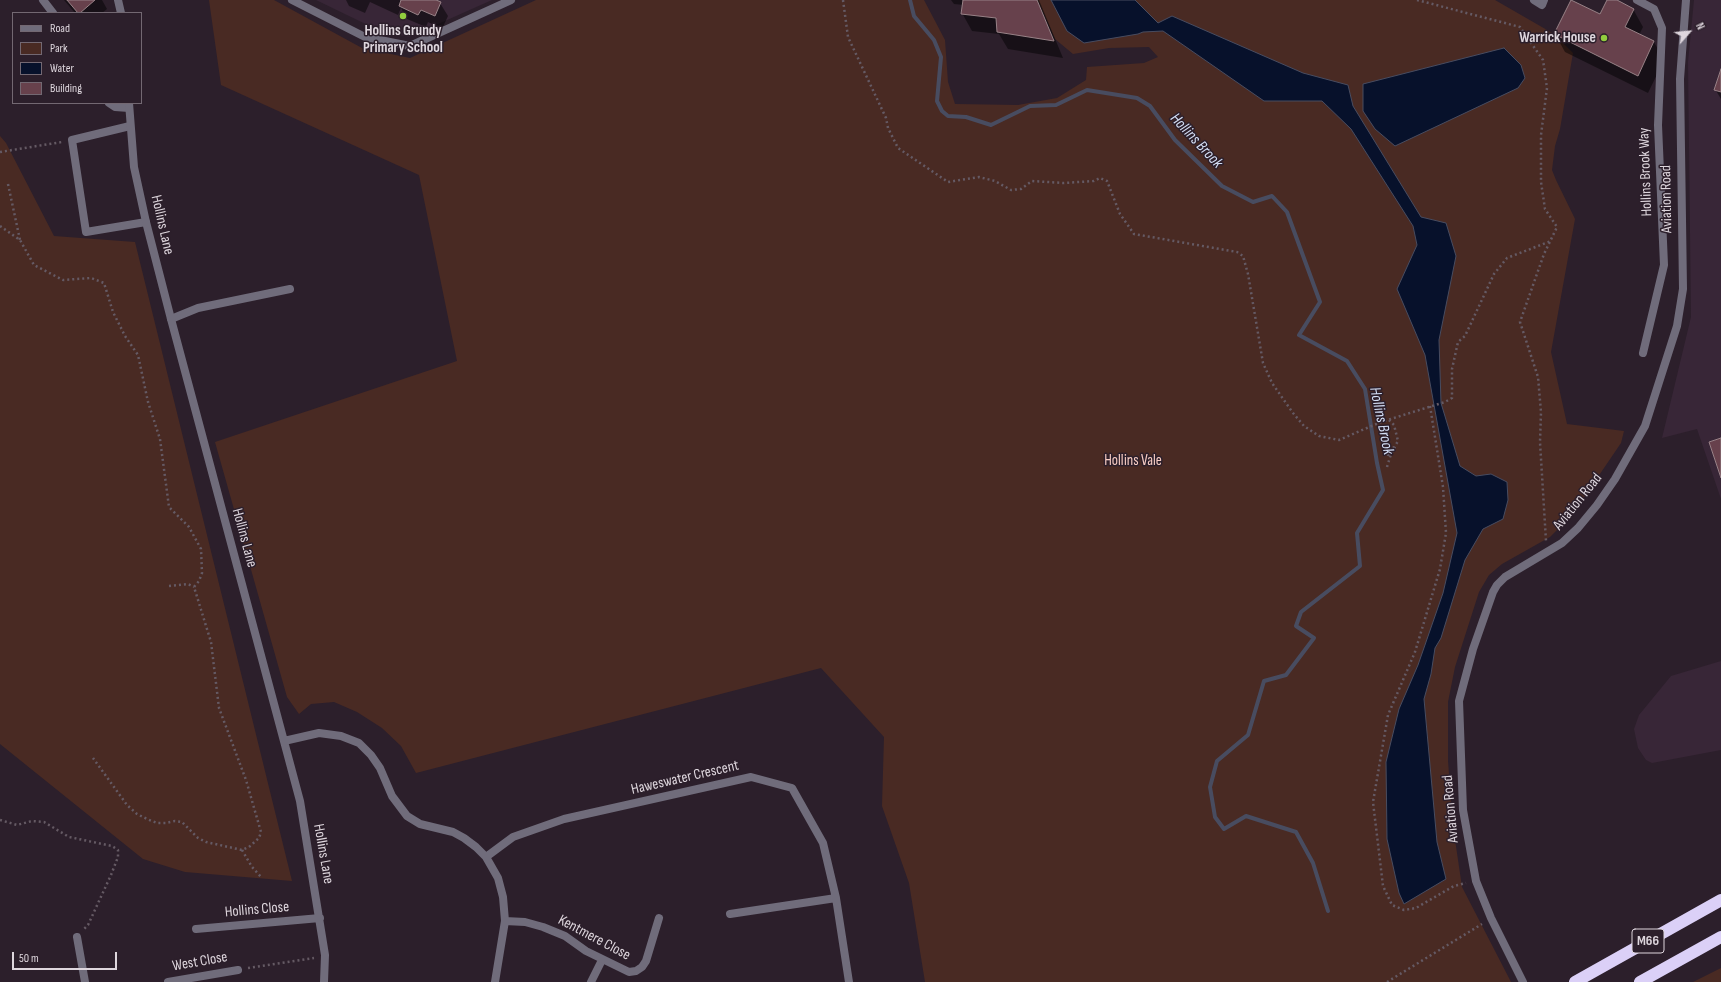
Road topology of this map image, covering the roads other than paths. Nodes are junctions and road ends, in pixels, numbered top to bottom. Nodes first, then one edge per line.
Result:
1 (43, 0) edge
2 (118, 0) edge
3 (292, 0) edge
4 (510, 0) edge
5 (1534, 0) edge
6 (1544, 0) edge
7 (1637, 0) edge
8 (1686, 0) edge
9 (52, 12) edge
10 (121, 12) edge
11 (110, 104) edge
12 (129, 106) edge
13 (130, 126) junction
14 (146, 222) junction
15 (290, 289) dead end
16 (171, 319) junction
17 (1643, 353) dead end
18 (284, 741) junction
19 (486, 857) junction
20 (836, 898) junction
21 (1721, 900) edge
22 (730, 914) dead end
23 (320, 918) junction
24 (659, 918) dead end
25 (505, 921) junction
26 (196, 929) dead end
27 (77, 937) road end
28 (1721, 937) edge
29 (602, 960) junction
30 (238, 970) road end
31 (85, 982) edge
32 (168, 982) edge
33 (324, 982) edge
34 (495, 982) edge
35 (591, 982) edge
36 (849, 982) edge
37 (1523, 982) edge
38 (1575, 982) edge
39 (1640, 982) edge

1 - 9 street
2 - 10 street
3 - 4 street
5 - 6 street
7 - 17 street, Hollins Brook Way
8 - 37 street, Aviation Road
11 - 12 street
12 - 13 street, Hollins Lane
13 - 14 street, Hollins Lane
13 - 14 street
14 - 16 street, Hollins Lane
15 - 16 street
16 - 18 street, Hollins Lane
18 - 19 street
18 - 23 street, Hollins Lane
19 - 20 street, Haweswater Crescent
19 - 25 street
20 - 22 street
20 - 36 street, Haweswater Crescent
21 - 38 highway, M66
23 - 26 street, Hollins Close
23 - 33 street, Hollins Lane
24 - 29 street, Kentmere Close
25 - 29 street, Kentmere Close
25 - 34 street
27 - 31 street
28 - 39 highway, M66
29 - 35 street
30 - 32 street, West Close

